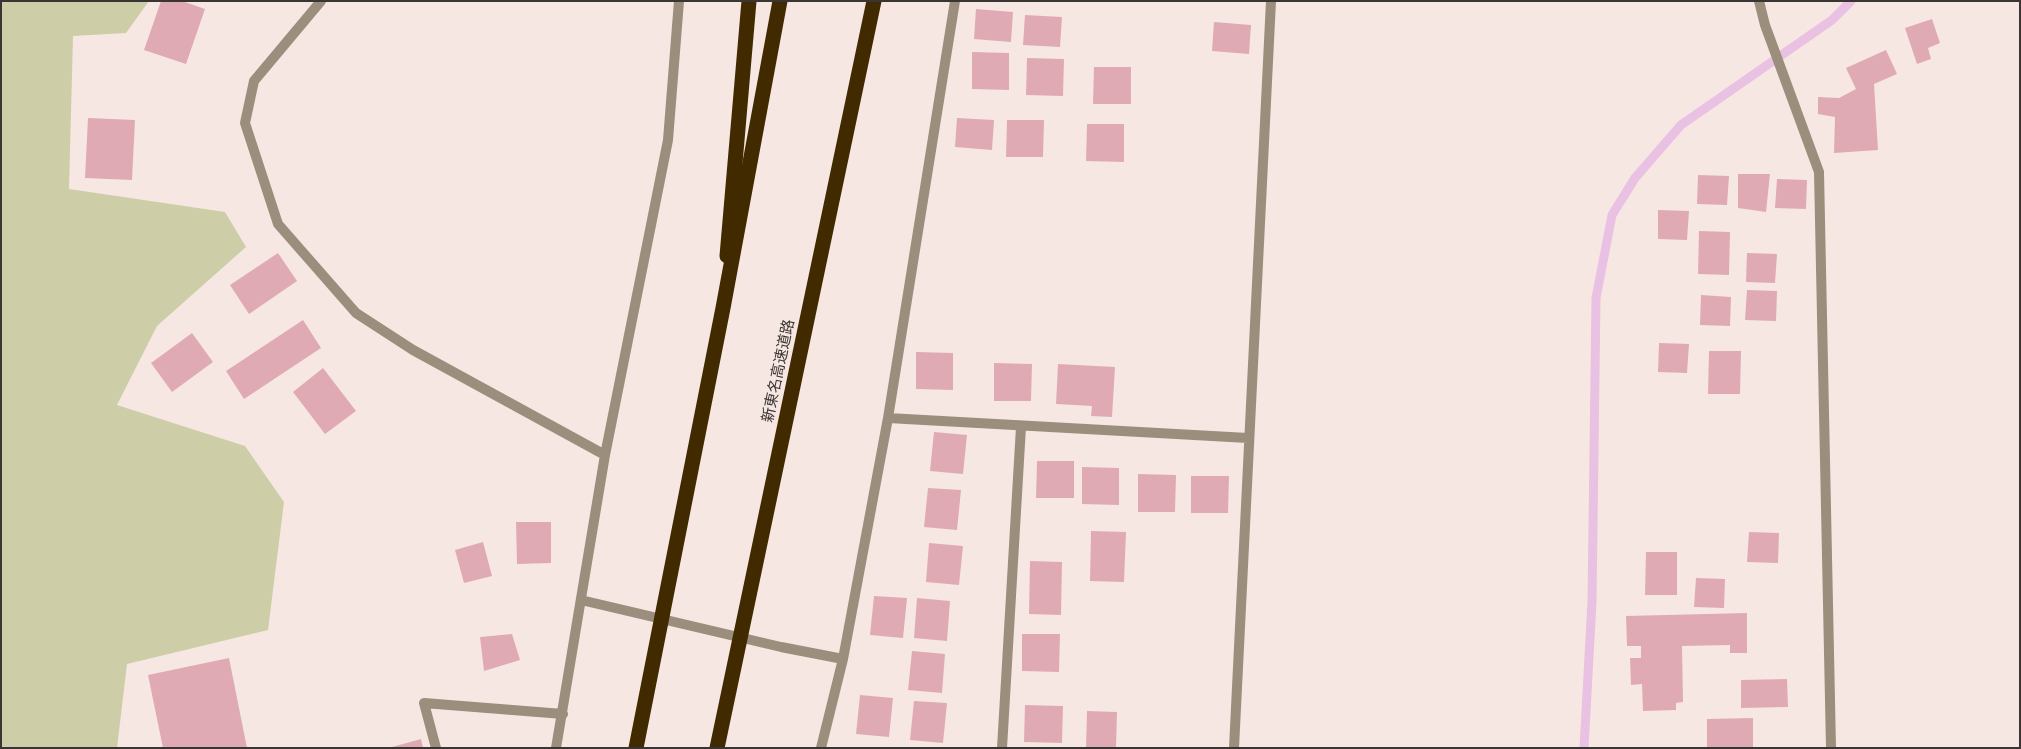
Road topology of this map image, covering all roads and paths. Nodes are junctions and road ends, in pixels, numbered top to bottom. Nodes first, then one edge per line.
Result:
1 (321, 1) edge
2 (679, 1) edge
3 (749, 1) edge
4 (780, 1) edge
5 (874, 1) edge
6 (954, 1) edge
7 (1271, 1) edge
8 (1759, 1) edge
9 (723, 308) junction
10 (888, 418) junction
11 (1021, 427) junction
12 (1248, 438) junction
13 (605, 455) junction
14 (581, 600) junction
15 (843, 659) junction
16 (563, 714) junction
17 (436, 748) edge
18 (556, 748) edge
19 (636, 748) edge
20 (717, 748) edge
21 (821, 748) edge
22 (1002, 748) edge
23 (1234, 748) edge
24 (1831, 748) edge

1 - 13 street
2 - 13 street
3 - 9 highway, bridge
4 - 9 highway, bridge
5 - 20 highway, 新東名高速道路, bridge
6 - 10 street
7 - 12 street
8 - 24 street
9 - 19 highway, bridge
10 - 11 street
10 - 15 street
11 - 12 street
11 - 22 street
12 - 23 street
13 - 14 street
14 - 15 street
14 - 16 street
15 - 21 street
16 - 17 street
16 - 18 street

